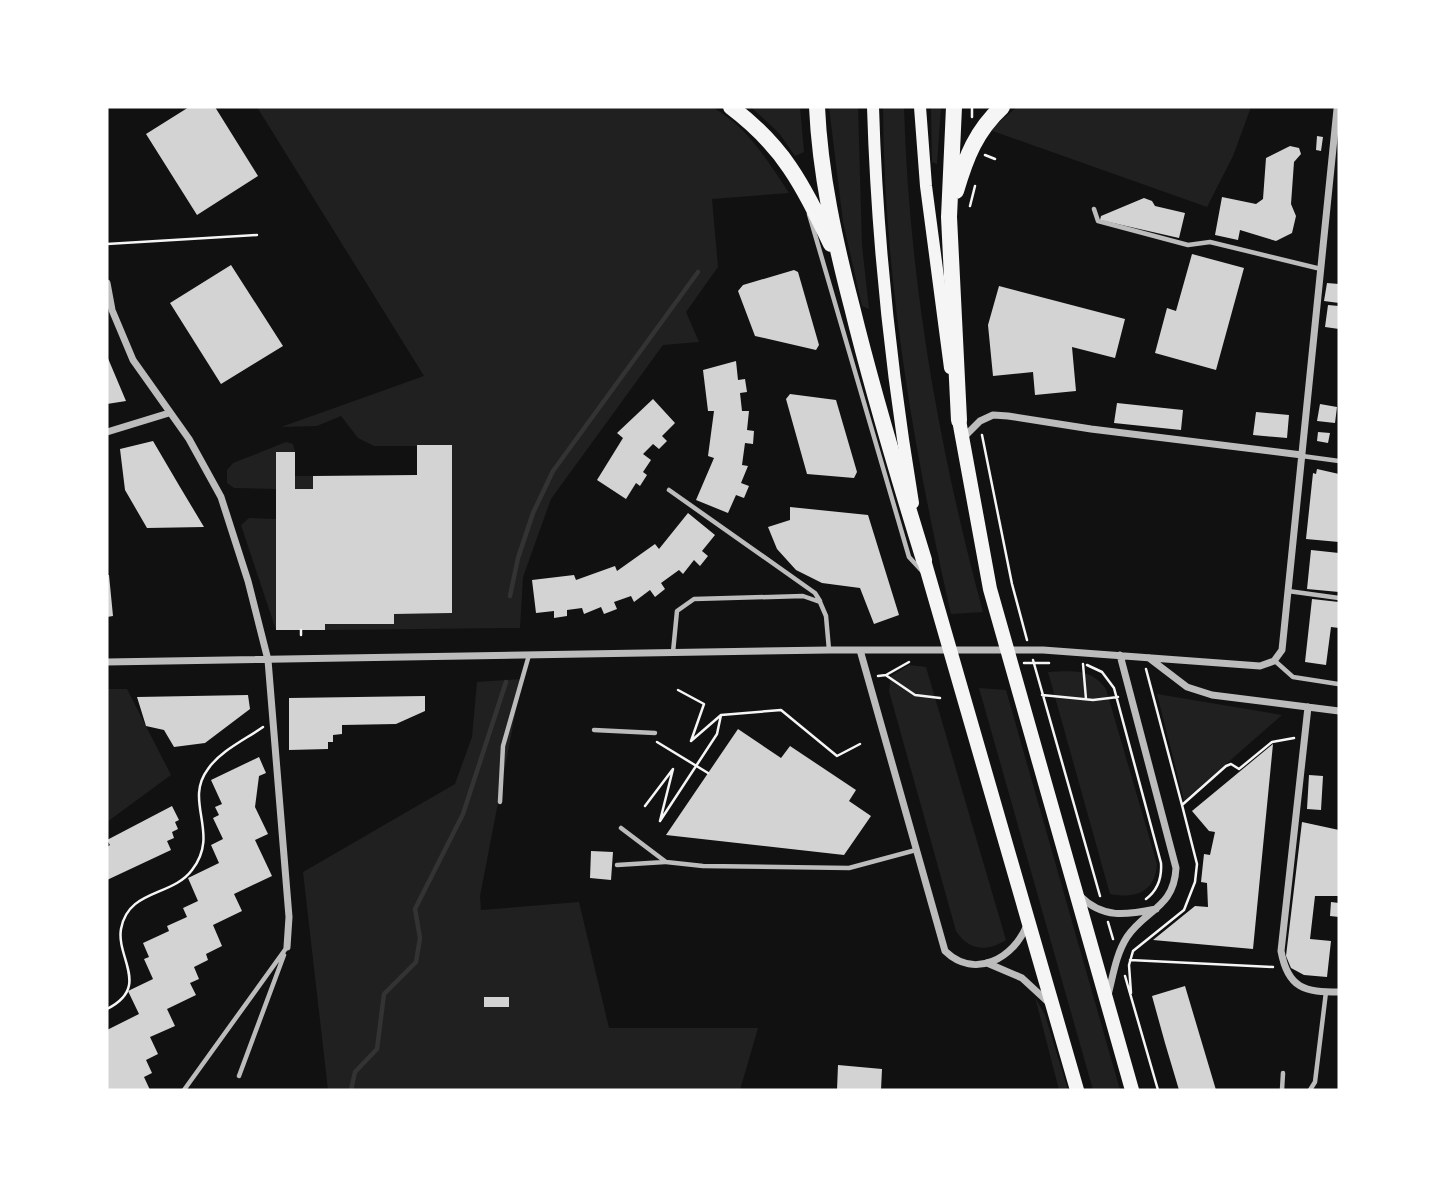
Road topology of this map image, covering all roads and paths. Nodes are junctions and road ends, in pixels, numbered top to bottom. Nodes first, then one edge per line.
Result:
1 (732, 107) edge
2 (817, 107) edge
3 (873, 107) edge
4 (920, 107) edge
5 (954, 107) edge
6 (1002, 107) edge
7 (1337, 109) dead end
8 (983, 155) dead end
9 (995, 159) dead end
10 (799, 180) junction
11 (1094, 209) dead end
12 (949, 217) junction
13 (257, 235) dead end
14 (107, 244) edge
15 (841, 263) junction
16 (1321, 269) junction
17 (107, 283) edge
18 (169, 414) junction
19 (959, 420) junction
20 (979, 421) junction
21 (107, 432) edge
22 (963, 439) junction
23 (1302, 456) junction
24 (1339, 461) edge
25 (669, 490) dead end
26 (924, 560) junction
27 (930, 580) junction
28 (1012, 584) dead end
29 (1288, 591) junction
30 (1339, 598) edge
31 (820, 602) junction
32 (301, 630) dead end
33 (301, 635) dead end
34 (829, 650) junction
35 (860, 650) junction
36 (673, 652) junction
37 (530, 654) junction
38 (1120, 655) junction
39 (1148, 658) junction
40 (268, 660) junction
41 (1274, 661) junction
42 (107, 662) edge
43 (909, 662) dead end
44 (1018, 663) dead end
45 (1059, 663) dead end
46 (1072, 663) dead end
47 (1083, 664) junction
48 (1146, 668) dead end
49 (1147, 673) junction
50 (1140, 675) dead end
51 (886, 676) junction
52 (867, 677) junction
53 (1338, 684) edge
54 (678, 690) dead end
55 (1042, 695) dead end
56 (1118, 697) junction
57 (940, 698) dead end
58 (1086, 699) junction
59 (1308, 707) junction
60 (1046, 710) dead end
61 (1339, 711) edge
62 (721, 715) junction
63 (275, 719) junction
64 (594, 730) dead end
65 (653, 735) joint
66 (1304, 739) junction
67 (860, 744) dead end
68 (708, 773) dead end
69 (500, 802) dead end
70 (1182, 805) junction
71 (645, 806) dead end
72 (621, 828) dead end
73 (916, 850) junction
74 (666, 862) junction
75 (617, 865) dead end
76 (1077, 894) junction
77 (1101, 899) dead end
78 (1145, 899) dead end
79 (1157, 909) junction
80 (1028, 924) junction
81 (1109, 925) dead end
82 (287, 947) junction
83 (1116, 948) dead end
84 (1130, 960) junction
85 (987, 963) junction
86 (1121, 964) dead end
87 (1284, 967) junction
88 (1326, 992) junction
89 (1339, 992) edge
90 (1132, 1000) junction
91 (1107, 1001) junction
92 (1051, 1005) junction
93 (107, 1009) edge
94 (1283, 1073) dead end
95 (239, 1076) dead end
96 (184, 1090) edge
97 (1077, 1090) edge
98 (1132, 1090) edge
99 (1158, 1090) edge
100 (1282, 1090) edge
101 (1310, 1090) edge

1 - 10 highway
2 - 15 highway
3 - 26 main road
4 - 19 main road
5 - 12 highway
6 - 12 highway
7 - 16 street
8 - 9 path
10 - 15 highway
10 - 27 lane
11 - 16 lane
12 - 19 highway
13 - 14 path
15 - 26 highway
16 - 23 street
17 - 18 street
18 - 21 street
18 - 40 street
19 - 22 main road
20 - 22 street
20 - 23 street
20 - 28 path
22 - 76 main road
23 - 24 lane
23 - 29 street
25 - 31 lane
26 - 27 main road
27 - 80 main road
29 - 30 lane
29 - 41 street
31 - 34 lane
31 - 36 lane
32 - 33 path
34 - 35 street
34 - 36 street
35 - 38 street
35 - 52 street
36 - 37 street
37 - 40 street
37 - 69 lane
38 - 39 street
38 - 79 street
39 - 41 street
39 - 59 street
40 - 42 street
40 - 63 street
41 - 53 lane
43 - 51 path
44 - 45 path
46 - 47 path
47 - 56 path
47 - 58 path
48 - 49 path
49 - 50 path
49 - 70 path
51 - 52 path
51 - 57 path
52 - 73 street
54 - 62 path
55 - 58 path
56 - 58 path
56 - 78 path
59 - 61 street
59 - 66 street
60 - 77 path
62 - 67 path
62 - 71 path
63 - 82 street
63 - 93 path
64 - 65 lane
65 - 68 path
66 - 70 path
66 - 87 street
70 - 84 path
72 - 74 lane
73 - 74 lane
73 - 85 street
74 - 75 lane
76 - 79 street
76 - 91 main road
79 - 91 street
80 - 85 street
80 - 92 main road
81 - 83 path
82 - 95 lane
82 - 96 lane
84 - 87 path
84 - 90 path
85 - 92 street
86 - 90 path
87 - 88 street
88 - 89 street
88 - 101 lane
90 - 99 path
91 - 98 main road
92 - 97 main road
94 - 100 lane

